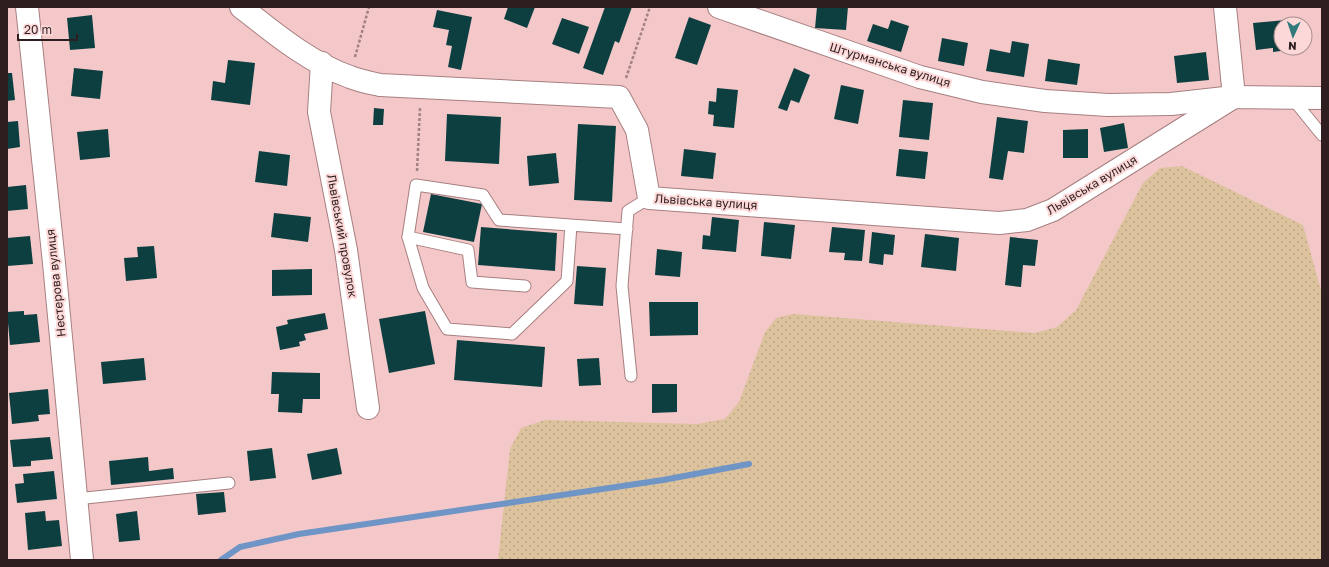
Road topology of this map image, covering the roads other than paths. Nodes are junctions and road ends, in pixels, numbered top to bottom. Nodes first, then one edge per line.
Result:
1 (27, 7) edge
2 (241, 7) edge
3 (719, 7) edge
4 (1225, 7) edge
5 (322, 63) junction
6 (1234, 97) junction
7 (1292, 98) junction
8 (1322, 98) edge
9 (1322, 135) edge
10 (650, 198) junction
11 (571, 225) junction
12 (627, 229) junction
13 (408, 237) junction
14 (525, 286) dead end
15 (631, 376) dead end
16 (368, 408) dead end
17 (229, 483) dead end
18 (76, 499) junction
19 (82, 560) edge

1 - 18 street, Нестерова вулиця
2 - 5 street
3 - 6 street, Штурманська вулиця
4 - 6 street
5 - 10 street, Львівська вулиця
5 - 16 street, Львівський провулок
6 - 7 street, Штурманська вулиця
6 - 10 street, Львівська вулиця
7 - 8 street, Штурманська вулиця
7 - 9 lane
10 - 12 lane
11 - 12 lane
11 - 13 lane
11 - 13 lane
12 - 15 lane
13 - 14 lane
17 - 18 lane
18 - 19 street, Нестерова вулиця

